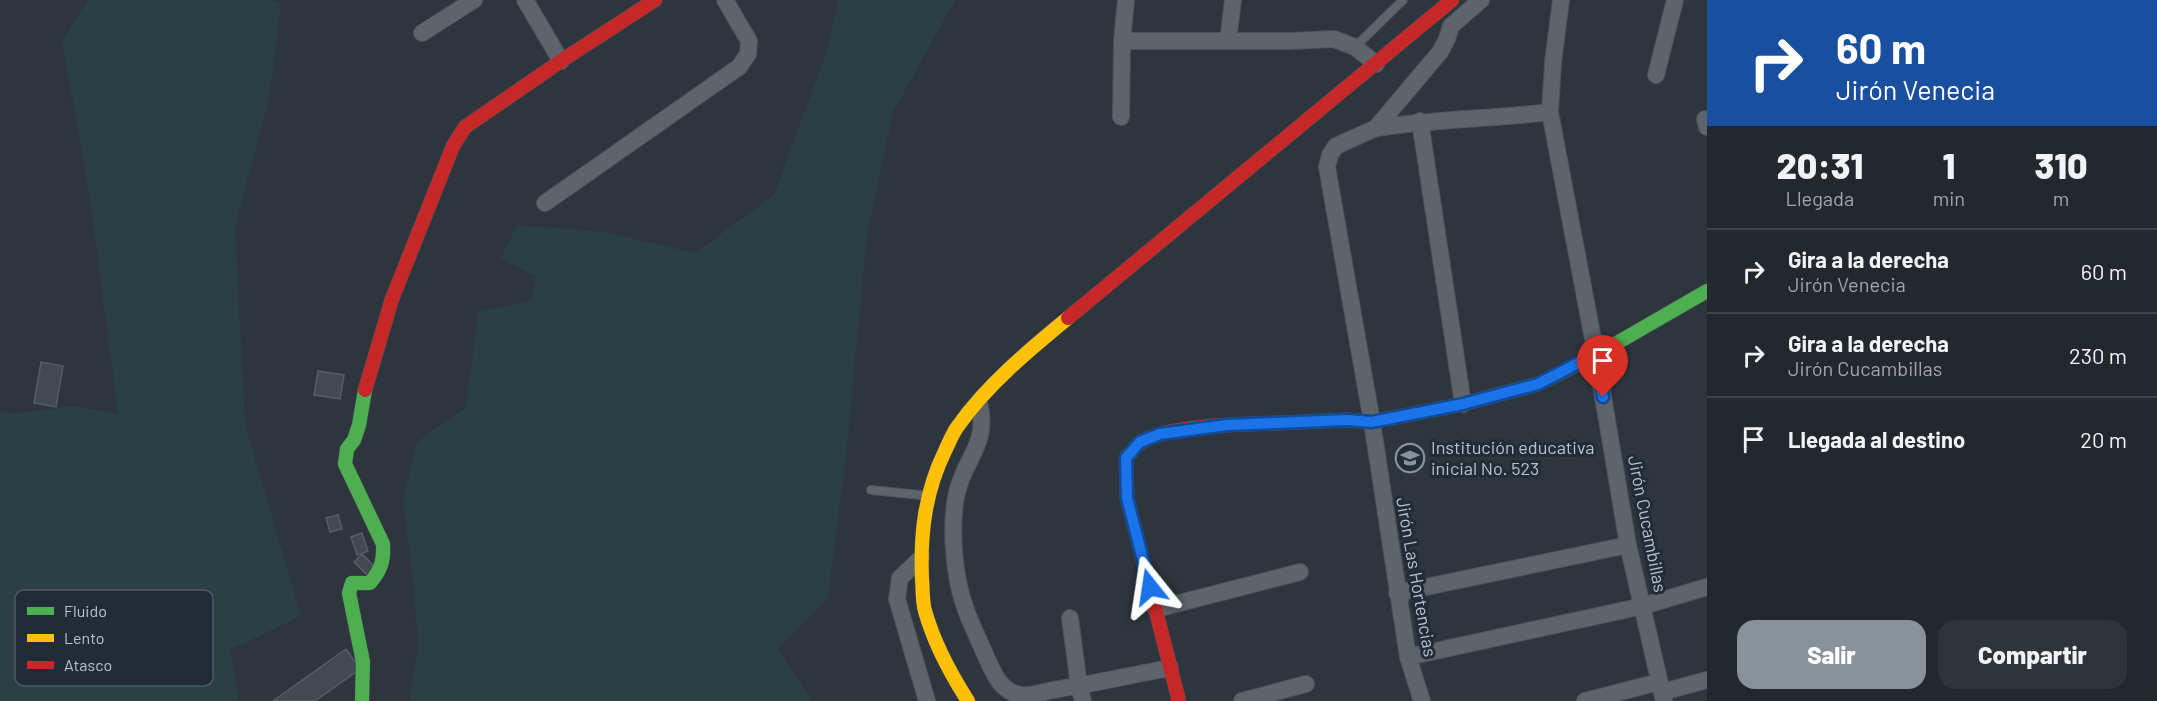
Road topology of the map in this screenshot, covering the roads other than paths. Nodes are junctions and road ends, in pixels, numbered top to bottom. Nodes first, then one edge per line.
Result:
1 (474, 0) edge
2 (525, 0) edge
3 (655, 0) edge
4 (724, 0) edge
5 (1126, 0) edge
6 (1233, 0) edge
7 (1402, 0) edge
8 (1452, 0) edge
9 (1481, 0) edge
10 (1561, 0) edge
11 (1675, 0) edge
12 (422, 33) dead end
13 (1122, 41) junction
14 (1228, 42) junction
15 (1355, 47) junction
16 (561, 61) junction
17 (1376, 64) junction
18 (1656, 75) dead end
19 (1550, 112) junction
20 (1121, 117) dead end
21 (1420, 122) junction
22 (1376, 128) junction
23 (545, 203) dead end
24 (1707, 291) edge
25 (1596, 354) junction
26 (979, 402) junction
27 (1463, 404) junction
28 (1372, 422) junction
29 (871, 490) dead end
30 (927, 496) junction
31 (1628, 545) junction
32 (921, 558) junction
33 (1300, 572) dead end
34 (1707, 587) edge
35 (1397, 593) junction
36 (1643, 606) junction
37 (1156, 609) junction
38 (1070, 618) dead end
39 (1408, 657) junction
40 (1170, 668) junction
41 (1707, 680) edge
42 (1306, 684) dead end
43 (1662, 692) edge
44 (1081, 694) edge
45 (362, 701) edge
46 (927, 701) edge
47 (968, 701) edge
48 (1179, 701) edge
49 (1242, 701) edge
50 (1422, 701) edge
51 (1585, 701) edge

1 - 12 street
2 - 16 street
3 - 16 main road
4 - 23 street
5 - 13 street
6 - 14 street
7 - 15 lane
8 - 17 main road
9 - 22 street
10 - 19 street, Jirón Cucambillas
11 - 18 street
13 - 14 street
13 - 20 street
14 - 15 street
15 - 17 street
16 - 45 main road
17 - 26 main road
19 - 21 street
19 - 25 street, Jirón Cucambillas
21 - 22 street
21 - 27 street
22 - 28 street, Jirón Las Hortencias
24 - 25 main road
25 - 27 main road
25 - 31 street, Jirón Cucambillas
26 - 30 main road
26 - 44 street
27 - 28 main road
28 - 35 street, Jirón Las Hortencias
28 - 37 main road
29 - 30 lane
30 - 32 main road
31 - 35 street
31 - 36 street, Jirón Cucambillas
32 - 46 street
32 - 47 main road
33 - 37 street
34 - 36 street
35 - 39 street, Jirón Las Hortencias
36 - 39 street
36 - 43 street, Jirón Cucambillas
37 - 40 main road
38 - 44 street
39 - 50 street, Jirón Las Hortencias
40 - 44 street
40 - 48 main road
41 - 43 street
42 - 49 street
43 - 51 street

